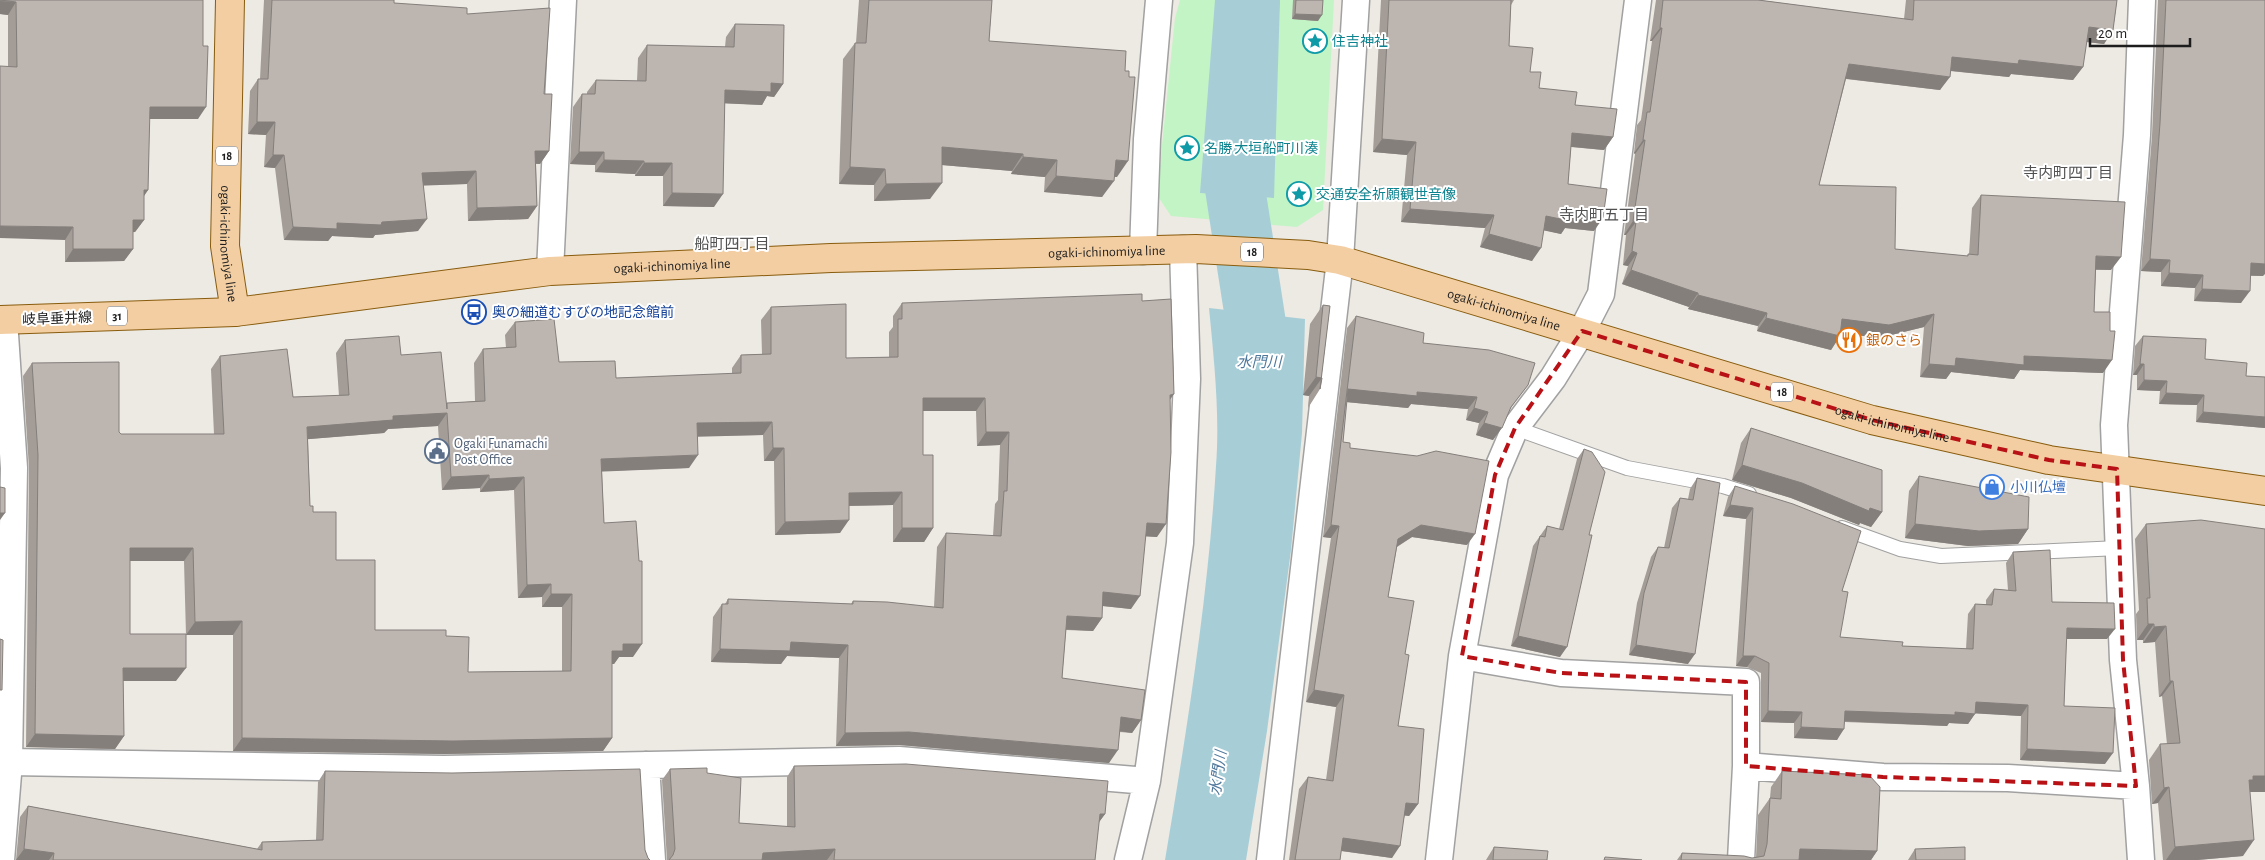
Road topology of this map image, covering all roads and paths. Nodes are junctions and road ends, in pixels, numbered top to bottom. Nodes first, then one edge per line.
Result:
1 (230, 0) edge
2 (563, 0) edge
3 (1159, 0) edge
4 (1356, 0) edge
5 (1638, 0) edge
6 (2142, 0) edge
7 (1189, 249) junction
8 (1143, 251) junction
9 (1340, 260) junction
10 (550, 271) junction
11 (235, 312) junction
12 (2, 320) edge
13 (1582, 331) junction
14 (1514, 428) junction
15 (2117, 469) junction
16 (2265, 491) edge
17 (1760, 497) edge
18 (1833, 524) edge
19 (2119, 548) junction
20 (5, 641) edge
21 (1462, 656) junction
22 (9, 762) junction
23 (646, 765) junction
24 (1746, 766) junction
25 (1146, 780) junction
26 (2136, 786) junction
27 (1, 860) edge
28 (652, 860) edge
29 (1128, 860) edge
30 (1270, 860) edge
31 (1439, 860) edge
32 (1741, 860) edge
33 (2141, 860) edge

1 - 11 main road, ogaki-ichinomiya line / 18
2 - 10 street
3 - 8 street
4 - 9 street
5 - 13 street
6 - 15 street
7 - 8 main road, ogaki-ichinomiya line / 18
7 - 9 main road, ogaki-ichinomiya line / 18
7 - 25 street
8 - 10 main road, ogaki-ichinomiya line / 18
9 - 13 main road, ogaki-ichinomiya line / 18
9 - 30 street
10 - 11 main road, ogaki-ichinomiya line / 18
11 - 12 main road, 岐阜垂井線 / 31
12 - 20 street
13 - 14 street
13 - 15 main road, ogaki-ichinomiya line / 18
14 - 17 lane
14 - 21 street
15 - 16 main road, ogaki-ichinomiya line / 18
15 - 19 street
18 - 19 lane
19 - 26 street
20 - 22 street
21 - 24 street
21 - 31 street
22 - 23 street
22 - 27 street
23 - 25 street
23 - 28 street
24 - 26 street
24 - 32 street
25 - 29 street
26 - 33 street

